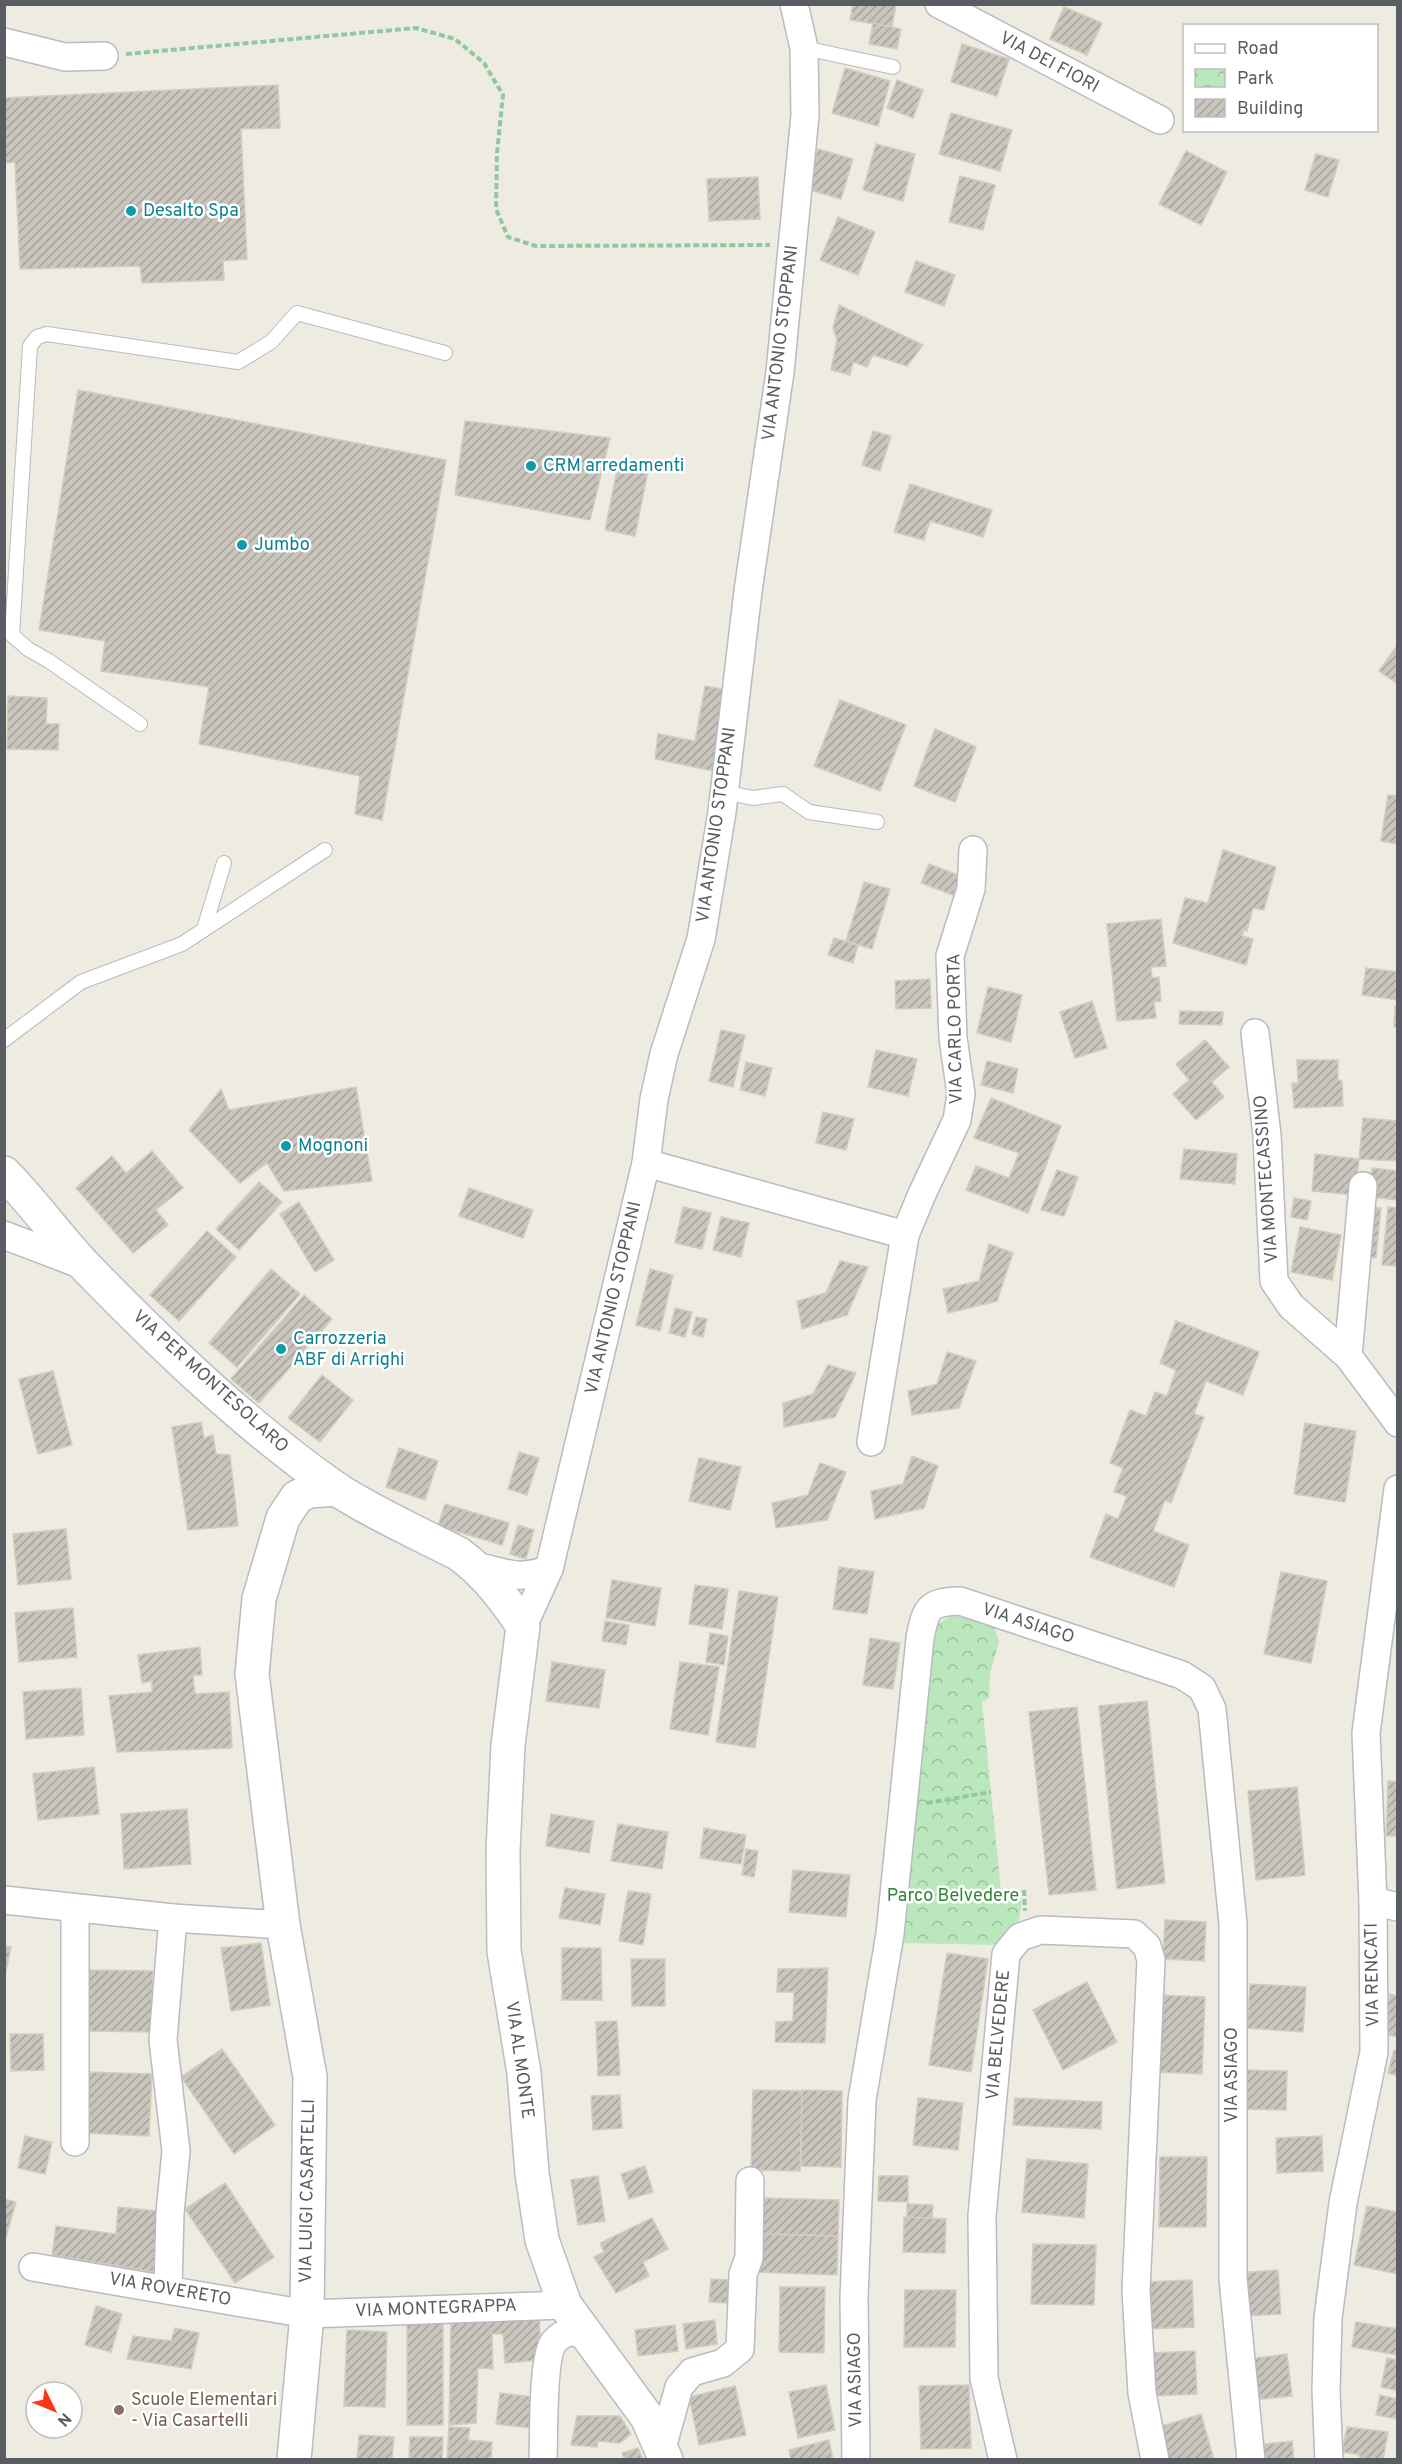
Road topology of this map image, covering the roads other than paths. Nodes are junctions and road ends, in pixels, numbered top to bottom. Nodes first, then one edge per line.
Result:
1 (794, 4) edge
2 (939, 4) edge
3 (4, 42) edge
4 (804, 48) junction
5 (104, 56) road end
6 (893, 67) dead end
7 (1160, 120) dead end
8 (445, 353) dead end
9 (140, 724) dead end
10 (724, 792) junction
11 (877, 822) dead end
12 (325, 850) dead end
13 (974, 850) dead end
14 (224, 863) dead end
15 (204, 929) junction
16 (1255, 1033) dead end
17 (4, 1040) edge
18 (646, 1163) junction
19 (4, 1173) edge
20 (1364, 1186) dead end
21 (4, 1235) edge
22 (905, 1235) junction
23 (85, 1266) junction
24 (1348, 1356) junction
25 (1398, 1423) edge
26 (265, 1436) junction
27 (871, 1442) dead end
28 (337, 1489) junction
29 (1398, 1490) edge
30 (289, 1508) junction
31 (476, 1566) junction
32 (549, 1569) junction
33 (523, 1626) junction
34 (4, 1900) edge
35 (1385, 1904) edge
36 (75, 1908) junction
37 (172, 1918) junction
38 (284, 1925) junction
39 (75, 2142) dead end
40 (750, 2181) dead end
41 (33, 2267) dead end
42 (168, 2290) junction
43 (565, 2305) junction
44 (307, 2314) junction
45 (587, 2335) junction
46 (664, 2454) edge
47 (294, 2460) edge
48 (543, 2460) edge
49 (856, 2460) edge
50 (1003, 2460) edge
51 (1155, 2460) edge
52 (1251, 2460) edge
53 (1329, 2460) edge

1 - 4 street, VIA ANTONIO STOPPANI
2 - 7 street, VIA DEI FIORI
3 - 5 street
4 - 6 lane
4 - 10 street, VIA ANTONIO STOPPANI
8 - 9 lane
10 - 11 lane
10 - 18 street, VIA ANTONIO STOPPANI
12 - 15 lane
13 - 22 street, VIA CARLO PORTA
14 - 15 lane
15 - 17 lane
16 - 24 street, VIA MONTECASSINO
18 - 22 street
18 - 32 street, VIA ANTONIO STOPPANI
19 - 23 main road, VIA PER MONTESOLARO
20 - 24 street
21 - 23 street
22 - 27 street, VIA CARLO PORTA
23 - 26 main road, VIA PER MONTESOLARO
24 - 25 street, VIA MONTECASSINO
26 - 28 main road, VIA PER MONTESOLARO
26 - 30 main road
28 - 30 main road
28 - 31 main road, VIA PER MONTESOLARO
29 - 35 street, VIA RENCATI
30 - 38 main road, VIA LUIGI CASARTELLI
31 - 32 street
31 - 33 main road, VIA PER MONTESOLARO
32 - 33 street, VIA ANTONIO STOPPANI
33 - 43 main road, VIA AL MONTE
34 - 36 street
35 - 53 street, VIA RENCATI
36 - 37 street
36 - 39 street
37 - 38 street
37 - 42 street
38 - 44 main road, VIA LUIGI CASARTELLI
40 - 46 street
41 - 42 street, VIA ROVERETO
42 - 44 street, VIA ROVERETO
43 - 44 street, VIA MONTEGRAPPA
43 - 45 main road, VIA AL MONTE
44 - 47 main road, VIA LUIGI CASARTELLI
45 - 46 main road, VIA AL MONTE
45 - 48 street
49 - 52 street, VIA ASIAGO
50 - 51 street, VIA BELVEDERE

